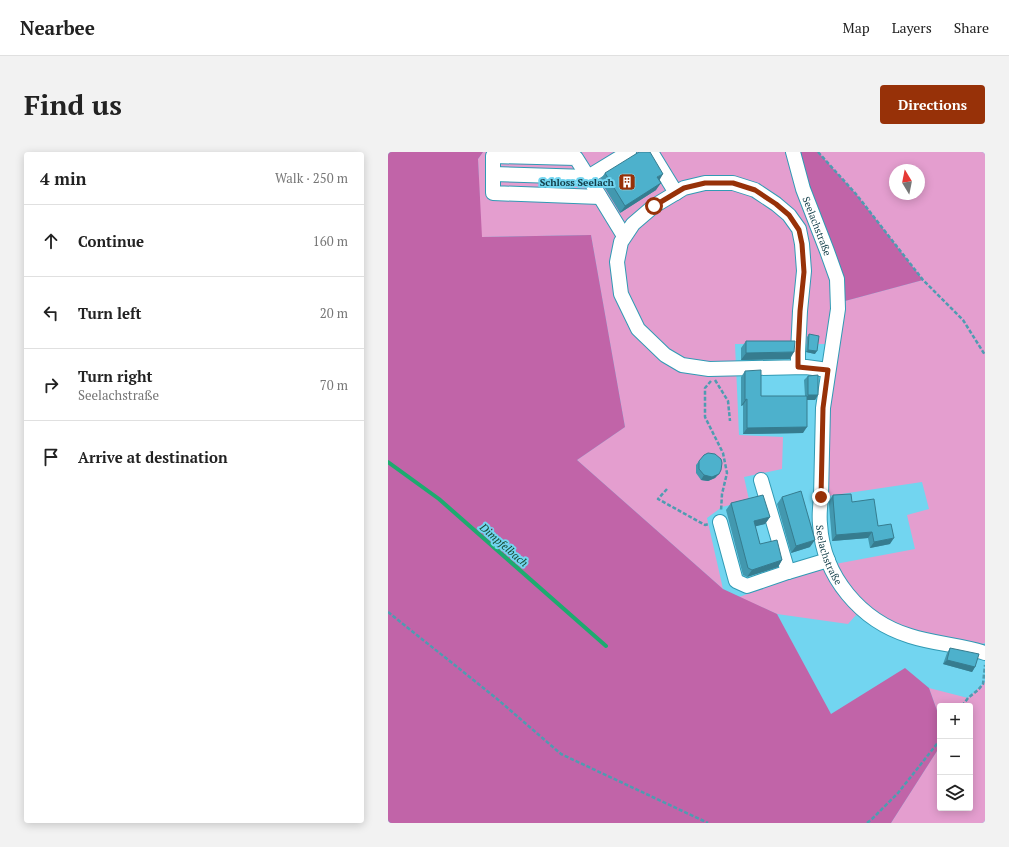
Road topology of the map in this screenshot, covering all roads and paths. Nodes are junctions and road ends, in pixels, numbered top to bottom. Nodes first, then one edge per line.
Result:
1 (629, 152) edge
2 (651, 152) edge
3 (793, 152) edge
4 (818, 152) edge
5 (531, 157) junction
6 (568, 158) junction
7 (493, 174) junction
8 (531, 175) junction
9 (567, 176) junction
10 (588, 177) junction
11 (676, 193) junction
12 (531, 194) junction
13 (567, 196) junction
14 (600, 197) junction
15 (624, 236) junction
16 (985, 355) edge
17 (798, 367) junction
18 (828, 370) junction
19 (730, 421) dead end
20 (762, 480) dead end
21 (667, 489) dead end
22 (720, 522) junction
23 (828, 560) junction
24 (788, 572) junction
25 (388, 612) edge
26 (985, 653) edge
27 (985, 658) edge
28 (964, 703) edge
29 (937, 744) edge
30 (708, 823) edge
31 (867, 823) edge

1 - 10 street
2 - 11 street
3 - 18 street, Seelachstraße
4 - 16 path
5 - 6 street
5 - 7 street
5 - 8 street
6 - 9 street
6 - 10 street
7 - 8 street
7 - 12 street
8 - 9 street
8 - 12 street
9 - 10 street
9 - 13 street
10 - 14 street
11 - 15 street
11 - 17 street
12 - 13 street
13 - 14 street
14 - 15 street
15 - 17 street
17 - 18 street
18 - 23 street, Seelachstraße
19 - 22 path
20 - 24 street
21 - 22 path
22 - 24 street
23 - 24 street
23 - 26 street, Seelachstraße
25 - 30 path
27 - 28 path
29 - 31 path

